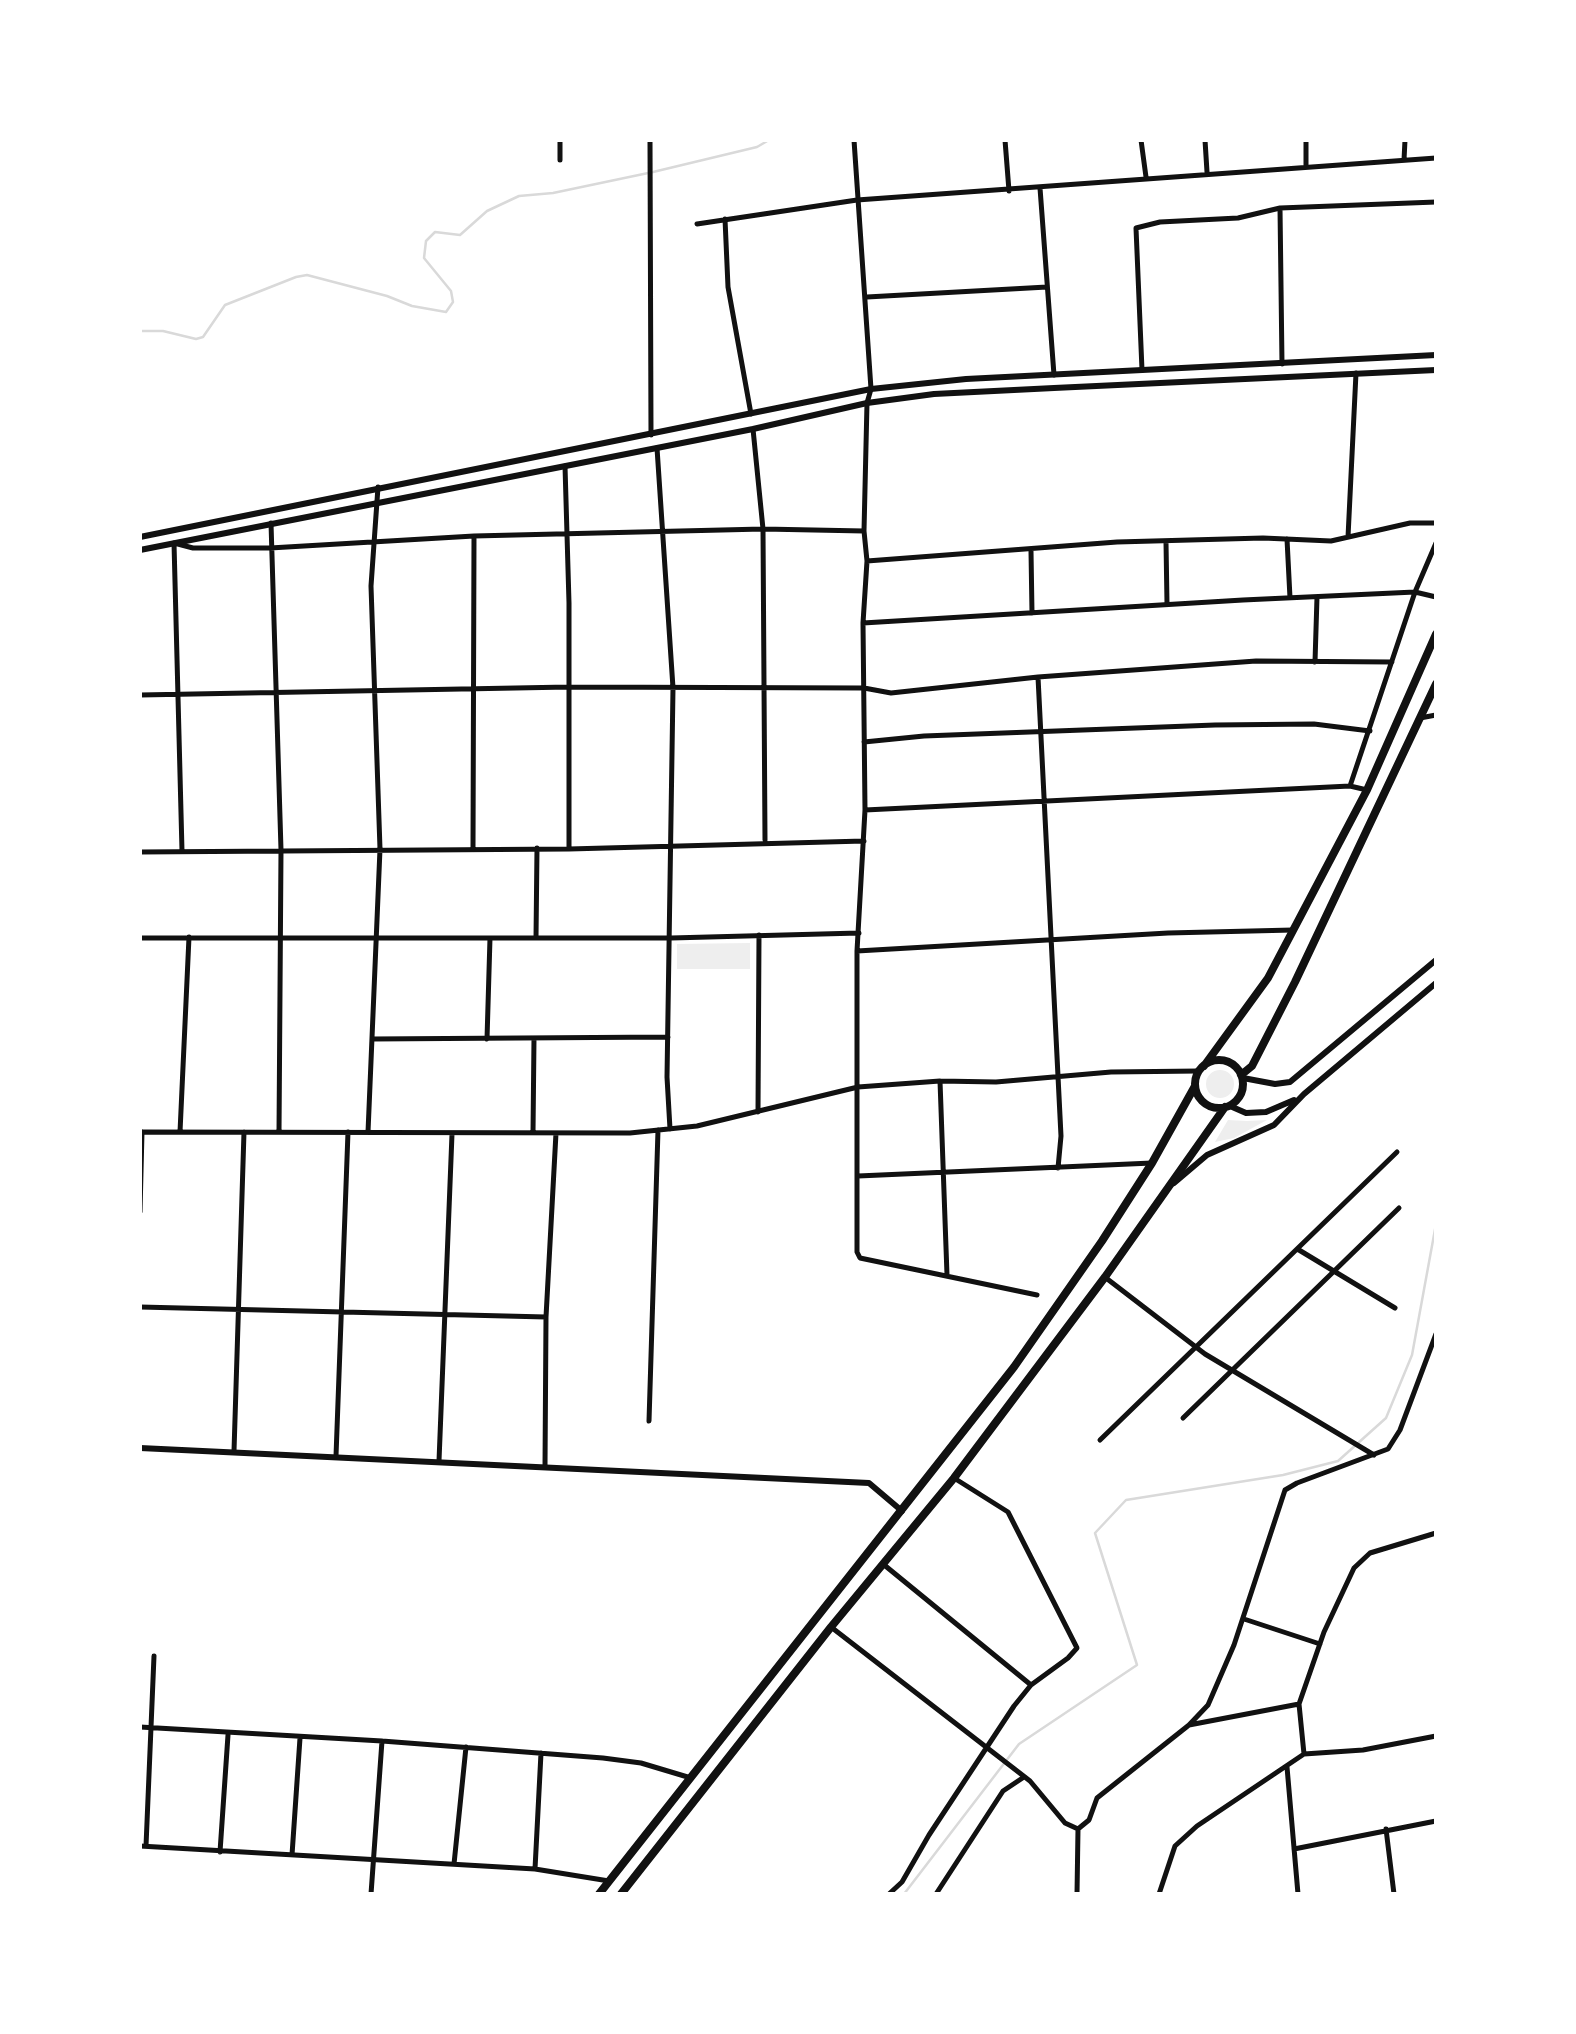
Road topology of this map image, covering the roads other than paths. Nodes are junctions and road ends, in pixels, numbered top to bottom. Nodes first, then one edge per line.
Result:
1 (560, 140) edge
2 (650, 140) edge
3 (854, 140) edge
4 (1005, 140) edge
5 (1141, 140) edge
6 (1206, 140) edge
7 (1306, 140) edge
8 (1404, 140) edge
9 (1436, 158) edge
10 (560, 160) dead end
11 (1404, 160) junction
12 (1306, 166) junction
13 (1207, 172) junction
14 (1146, 177) junction
15 (1040, 188) junction
16 (1009, 191) junction
17 (857, 200) junction
18 (1436, 202) edge
19 (1280, 208) junction
20 (726, 220) junction
21 (697, 224) dead end
22 (1047, 287) junction
23 (867, 297) junction
24 (1436, 355) edge
25 (1282, 364) junction
26 (1142, 370) junction
27 (1436, 370) edge
28 (1356, 373) junction
29 (1054, 374) junction
30 (871, 389) junction
31 (868, 403) junction
32 (751, 414) junction
33 (753, 429) junction
34 (651, 435) junction
35 (658, 448) junction
36 (565, 466) junction
37 (378, 486) junction
38 (376, 501) junction
39 (272, 523) junction
40 (1436, 523) edge
41 (763, 529) junction
42 (864, 531) junction
43 (663, 532) junction
44 (567, 534) junction
45 (474, 536) junction
46 (140, 537) edge
47 (1348, 537) junction
48 (1287, 539) junction
49 (1166, 541) junction
50 (174, 543) junction
51 (372, 543) junction
52 (1436, 544) edge
53 (270, 548) junction
54 (140, 550) edge
55 (1031, 550) junction
56 (867, 561) junction
57 (1415, 592) junction
58 (1436, 597) edge
59 (1290, 598) junction
60 (1317, 598) junction
61 (1167, 604) junction
62 (1032, 613) junction
63 (864, 624) junction
64 (1436, 634) edge
65 (1315, 662) junction
66 (1392, 662) junction
67 (1038, 677) junction
68 (1436, 684) edge
69 (568, 687) junction
70 (766, 687) junction
71 (474, 688) junction
72 (673, 688) junction
73 (864, 688) junction
74 (377, 692) junction
75 (278, 693) junction
76 (177, 694) junction
77 (140, 695) edge
78 (1436, 715) edge
79 (1420, 718) junction
80 (1370, 731) junction
81 (1040, 732) junction
82 (863, 742) junction
83 (1350, 786) junction
84 (1368, 790) junction
85 (1042, 804) junction
86 (865, 810) junction
87 (765, 841) junction
88 (864, 841) junction
89 (673, 846) junction
90 (473, 848) junction
91 (537, 848) junction
92 (380, 849) junction
93 (569, 849) junction
94 (281, 850) junction
95 (182, 851) junction
96 (140, 852) edge
97 (1293, 930) junction
98 (859, 933) junction
99 (759, 936) junction
100 (189, 937) junction
101 (281, 937) junction
102 (376, 937) junction
103 (140, 938) edge
104 (490, 938) junction
105 (536, 938) junction
106 (671, 938) junction
107 (1049, 942) junction
108 (858, 951) junction
109 (1436, 960) edge
110 (1436, 983) edge
111 (486, 1038) junction
112 (534, 1038) junction
113 (668, 1038) junction
114 (372, 1039) junction
115 (1202, 1068) junction
116 (1057, 1077) junction
117 (1242, 1077) junction
118 (940, 1081) junction
119 (858, 1086) junction
120 (1195, 1086) junction
121 (1304, 1094) junction
122 (1228, 1106) junction
123 (758, 1112) junction
124 (670, 1129) junction
125 (658, 1130) junction
126 (141, 1132) edge
127 (180, 1132) junction
128 (244, 1132) junction
129 (279, 1132) junction
130 (348, 1132) junction
131 (368, 1132) junction
132 (452, 1133) junction
133 (533, 1133) junction
134 (556, 1133) junction
135 (1397, 1152) dead end
136 (1152, 1162) junction
137 (1058, 1168) junction
138 (944, 1172) junction
139 (858, 1176) junction
140 (1162, 1193) junction
141 (1399, 1208) dead end
142 (140, 1212) edge
143 (1299, 1250) junction
144 (1334, 1272) junction
145 (947, 1275) junction
146 (1105, 1277) junction
147 (1037, 1296) dead end
148 (140, 1307) edge
149 (1395, 1308) dead end
150 (239, 1309) junction
151 (342, 1311) junction
152 (446, 1314) junction
153 (546, 1318) junction
154 (1436, 1334) edge
155 (1196, 1346) junction
156 (1232, 1370) junction
157 (1183, 1418) dead end
158 (649, 1420) dead end
159 (1100, 1440) dead end
160 (140, 1448) edge
161 (234, 1451) junction
162 (1374, 1455) junction
163 (336, 1456) junction
164 (439, 1461) junction
165 (545, 1466) junction
166 (954, 1478) junction
167 (902, 1512) junction
168 (1436, 1533) edge
169 (883, 1564) junction
170 (1244, 1619) junction
171 (831, 1628) junction
172 (1320, 1644) junction
173 (154, 1656) dead end
174 (1031, 1685) junction
175 (1299, 1704) junction
176 (1190, 1725) junction
177 (140, 1727) edge
178 (149, 1727) junction
179 (228, 1734) junction
180 (1436, 1736) edge
181 (300, 1738) junction
182 (382, 1740) junction
183 (466, 1747) junction
184 (986, 1749) junction
185 (540, 1753) junction
186 (1304, 1754) junction
187 (1287, 1767) junction
188 (1021, 1774) junction
189 (691, 1778) junction
190 (1436, 1821) edge
191 (1078, 1829) junction
192 (1386, 1829) junction
193 (143, 1846) edge
194 (1294, 1849) junction
195 (220, 1852) junction
196 (292, 1855) junction
197 (374, 1858) junction
198 (454, 1864) junction
199 (534, 1869) junction
200 (610, 1882) junction
201 (371, 1894) edge
202 (599, 1894) edge
203 (620, 1894) edge
204 (890, 1894) edge
205 (936, 1894) edge
206 (1077, 1894) edge
207 (1158, 1894) edge
208 (1298, 1894) edge
209 (1394, 1894) edge

1 - 10 street
2 - 34 street
3 - 17 street
4 - 16 street
5 - 14 street
6 - 13 street
7 - 12 street
8 - 11 street
9 - 11 street
11 - 12 street
12 - 13 street
13 - 14 street
14 - 15 street
15 - 16 street
15 - 22 street
16 - 17 street
17 - 20 street
17 - 23 street
18 - 19 street
19 - 25 street
19 - 26 street
20 - 21 street
20 - 32 street
22 - 23 street
22 - 29 street
23 - 30 street
24 - 25 street
25 - 26 street
26 - 29 street
27 - 28 street
28 - 31 street
28 - 47 street
29 - 30 street
30 - 31 street
30 - 32 street
31 - 33 street
31 - 42 street
32 - 34 street
33 - 35 street
33 - 41 street
34 - 37 street
35 - 36 street
35 - 43 street
36 - 38 street
36 - 44 street
37 - 38 street
37 - 46 street
38 - 39 street
38 - 51 street
39 - 50 street
39 - 53 street
40 - 47 street
41 - 42 street
41 - 43 street
41 - 70 street
42 - 56 street
43 - 44 street
43 - 72 street
44 - 45 street
44 - 69 street
45 - 51 street
45 - 71 street
47 - 48 street
48 - 49 street
48 - 59 street
49 - 55 street
49 - 61 street
50 - 53 street
50 - 54 street
50 - 76 street
51 - 53 street
51 - 74 street
52 - 57 street
53 - 75 street
55 - 56 street
55 - 62 street
56 - 63 street
57 - 58 street
57 - 60 street
57 - 66 street
59 - 60 street
59 - 61 street
60 - 65 street
61 - 62 street
62 - 63 street
63 - 73 street
64 - 84 highway
65 - 66 street
65 - 67 street
66 - 80 street
67 - 73 street
67 - 81 street
68 - 79 highway
69 - 71 street
69 - 72 street
69 - 93 street
70 - 72 street
70 - 73 street
70 - 87 street
71 - 74 street
71 - 90 street
72 - 89 street
73 - 82 street
74 - 75 street
74 - 92 street
75 - 76 street
75 - 94 street
76 - 77 street
76 - 95 street
78 - 79 street
79 - 117 highway
80 - 81 street
80 - 83 street
81 - 82 street
81 - 85 street
82 - 86 street
83 - 84 street
83 - 85 street
84 - 97 highway
85 - 86 street
85 - 107 street
86 - 88 street
87 - 88 street
87 - 89 street
88 - 98 street
89 - 93 street
89 - 106 street
90 - 91 street
90 - 92 street
91 - 93 street
91 - 105 street
92 - 94 street
92 - 102 street
94 - 95 street
94 - 101 street
95 - 96 street
97 - 107 street
97 - 115 highway
98 - 99 street
98 - 108 street
99 - 106 street
99 - 123 street
100 - 101 street
100 - 103 street
100 - 127 street
101 - 102 street
101 - 129 street
102 - 104 street
102 - 114 street
104 - 105 street
104 - 111 street
105 - 106 street
106 - 113 street
107 - 108 street
107 - 116 street
108 - 119 street
109 - 117 street
110 - 121 street
111 - 112 street
111 - 114 street
112 - 113 street
112 - 133 street
113 - 124 street
114 - 131 street
115 - 116 street
115 - 117 highway
115 - 120 highway
116 - 118 street
116 - 137 street
117 - 122 highway
118 - 119 street
118 - 138 street
119 - 123 street
119 - 139 street
120 - 122 highway
120 - 136 highway
121 - 122 street
121 - 140 street
122 - 140 highway
123 - 124 street
124 - 125 street
125 - 134 street
125 - 158 street
126 - 127 street
126 - 142 street
127 - 128 street
128 - 129 street
128 - 150 street
129 - 130 street
130 - 131 street
130 - 151 street
131 - 132 street
132 - 133 street
132 - 152 street
133 - 134 street
134 - 153 street
135 - 143 street
136 - 137 street
136 - 167 highway
137 - 138 street
138 - 139 street
138 - 145 street
139 - 145 street
140 - 146 highway
141 - 144 street
143 - 144 street
143 - 155 street
144 - 149 street
144 - 156 street
145 - 147 street
146 - 155 street
146 - 166 highway
148 - 150 street
150 - 151 street
150 - 161 street
151 - 152 street
151 - 163 street
152 - 153 street
152 - 164 street
153 - 165 street
154 - 162 street
155 - 156 street
155 - 159 street
156 - 157 street
156 - 162 street
160 - 161 street
161 - 163 street
162 - 170 street
163 - 164 street
164 - 165 street
165 - 167 street
166 - 169 highway
166 - 174 street
167 - 189 highway
168 - 172 street
169 - 171 highway
169 - 174 street
170 - 172 street
170 - 176 street
171 - 184 street
171 - 203 highway
172 - 175 street
173 - 178 street
174 - 184 street
175 - 176 street
175 - 186 street
176 - 191 street
177 - 178 street
178 - 179 street
178 - 193 street
179 - 181 street
179 - 195 street
180 - 186 street
181 - 182 street
181 - 196 street
182 - 183 street
182 - 197 street
183 - 185 street
183 - 198 street
184 - 188 street
184 - 204 street
185 - 189 street
185 - 199 street
186 - 187 street
187 - 194 street
187 - 207 street
188 - 191 street
188 - 205 street
189 - 200 highway
190 - 192 street
191 - 206 street
192 - 194 street
192 - 209 street
193 - 195 street
194 - 208 street
195 - 196 street
196 - 197 street
197 - 198 street
197 - 201 street
198 - 199 street
199 - 200 street
200 - 202 highway

